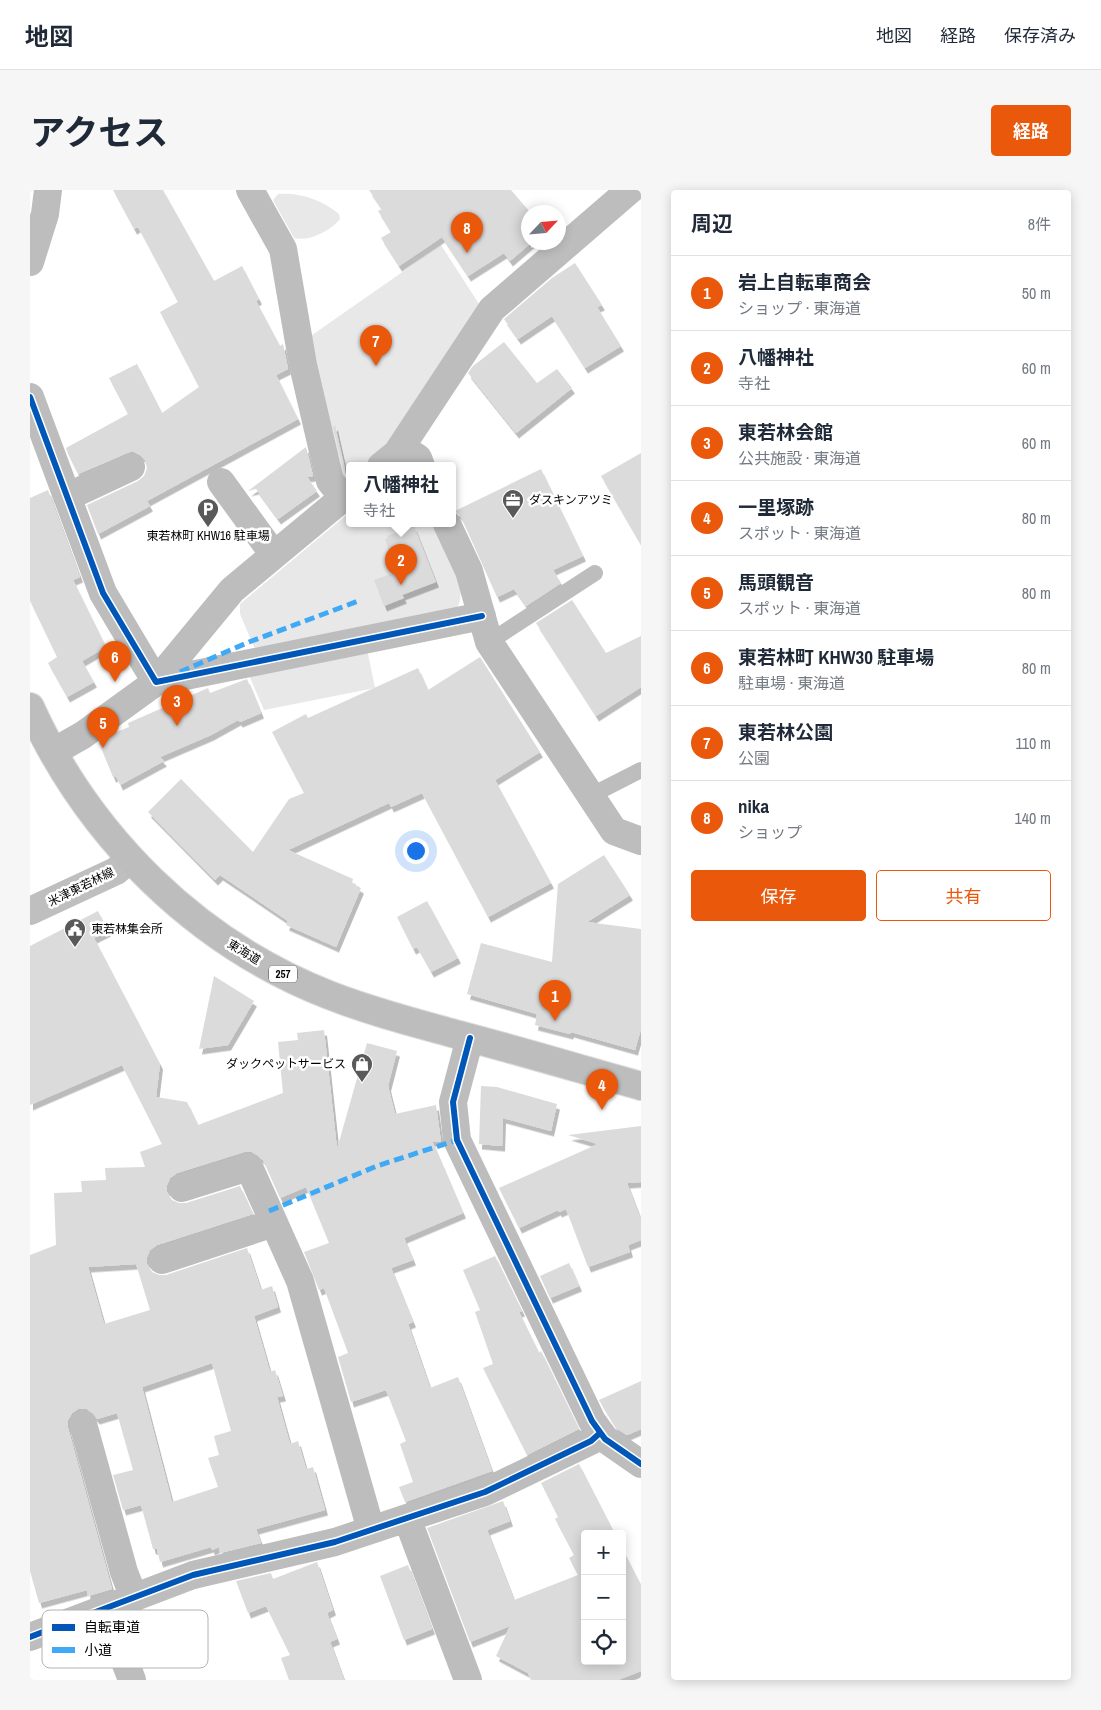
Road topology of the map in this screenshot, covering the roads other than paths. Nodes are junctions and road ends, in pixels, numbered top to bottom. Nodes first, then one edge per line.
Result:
1 (48, 190) edge
2 (250, 190) edge
3 (623, 192) edge
4 (30, 262) edge
5 (30, 397) edge
6 (401, 447) junction
7 (385, 462) edge
8 (420, 462) edge
9 (131, 466) dead end
10 (222, 482) dead end
11 (346, 494) edge
12 (346, 496) edge
13 (67, 497) junction
14 (449, 527) edge
15 (274, 555) junction
16 (596, 573) dead end
17 (482, 616) junction
18 (489, 642) junction
19 (156, 682) junction
20 (30, 707) edge
21 (44, 752) edge
22 (641, 770) edge
23 (592, 795) junction
24 (641, 842) edge
25 (130, 859) junction
26 (30, 911) edge
27 (470, 1038) junction
28 (641, 1086) edge
29 (182, 1188) dead end
30 (274, 1223) junction
31 (162, 1260) dead end
32 (83, 1424) dead end
33 (600, 1433) junction
34 (641, 1464) edge
35 (406, 1518) junction
36 (371, 1530) junction
37 (134, 1598) junction
38 (105, 1609) edge
39 (42, 1633) edge
40 (30, 1638) edge
41 (127, 1668) edge
42 (132, 1680) edge
43 (468, 1680) edge

1 - 4 main road
2 - 11 main road
3 - 6 main road
5 - 13 main road
6 - 7 main road
6 - 8 main road
9 - 13 main road
10 - 15 main road
12 - 15 main road
13 - 19 main road
14 - 17 main road
15 - 19 main road
16 - 18 lane
17 - 18 main road
17 - 19 main road
18 - 23 main road
19 - 21 main road
20 - 21 main road, 東海道 / 257
21 - 25 main road, 東海道 / 257
22 - 23 lane
23 - 24 main road
25 - 26 main road, 米津東若林線
25 - 27 main road, 東海道 / 257
27 - 28 main road, 東海道 / 257
27 - 33 main road
29 - 30 main road
30 - 31 main road
30 - 36 main road
32 - 37 main road
33 - 34 main road
33 - 35 main road
35 - 36 main road
35 - 43 main road
36 - 37 main road
37 - 38 main road
39 - 40 main road
41 - 42 main road

